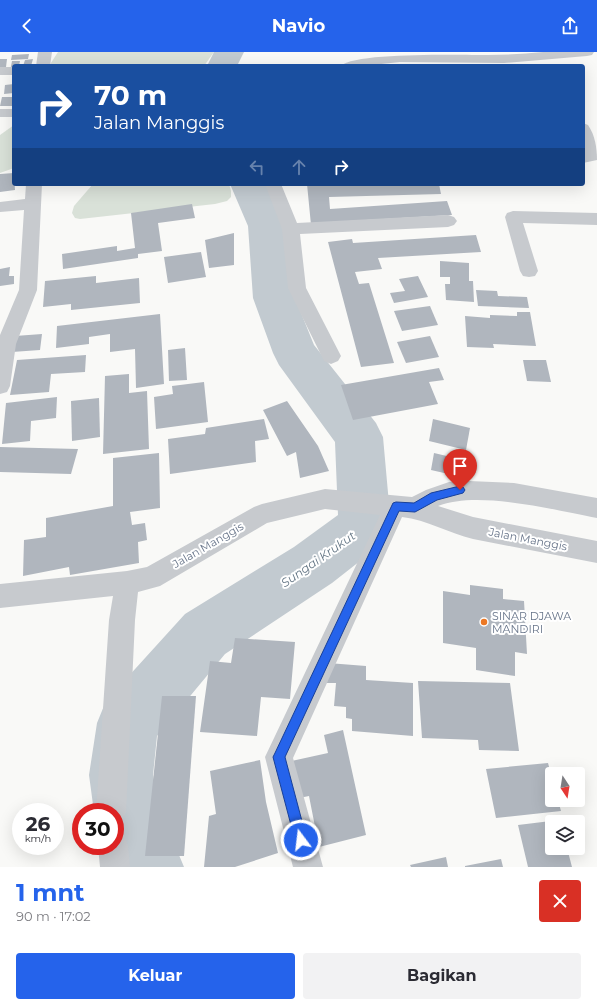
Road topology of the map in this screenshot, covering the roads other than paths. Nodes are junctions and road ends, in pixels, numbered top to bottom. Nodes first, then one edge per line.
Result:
1 (45, 52) edge
2 (587, 52) edge
3 (560, 60) edge
4 (43, 64) edge
5 (352, 64) edge
6 (0, 71) edge
7 (12, 71) edge
8 (0, 113) edge
9 (12, 113) edge
10 (585, 134) edge
11 (585, 158) edge
12 (34, 186) edge
13 (274, 186) edge
14 (34, 204) junction
15 (0, 207) edge
16 (597, 219) edge
17 (448, 221) dead end
18 (291, 229) junction
19 (529, 271) dead end
20 (331, 356) dead end
21 (0, 386) edge
22 (406, 507) junction
23 (597, 508) edge
24 (597, 552) edge
25 (127, 583) junction
26 (0, 596) edge
27 (112, 803) edge
28 (114, 855) edge
29 (115, 867) edge
30 (308, 867) edge

1 - 4 street
2 - 3 street
3 - 5 street
6 - 7 street
8 - 9 street
10 - 11 street
12 - 14 street
13 - 18 street
14 - 15 street
14 - 21 street
16 - 19 street
17 - 18 street
18 - 20 street
22 - 23 street
22 - 24 street, Jalan Manggis
22 - 25 street, Jalan Manggis
22 - 30 street
25 - 26 street, Jalan Manggis
25 - 27 street
28 - 29 street

